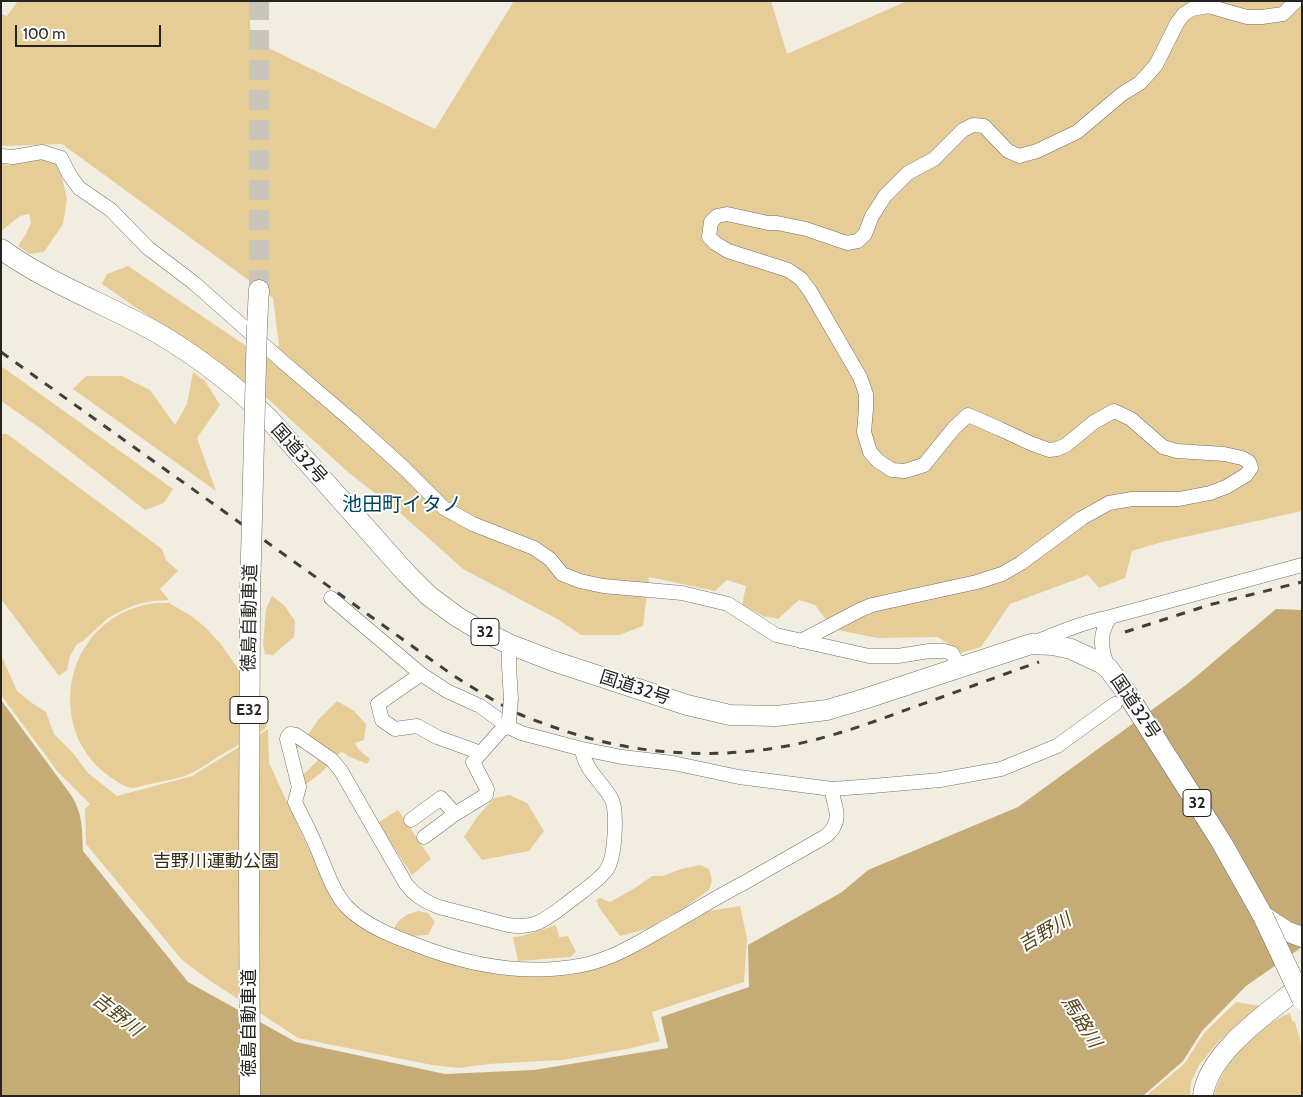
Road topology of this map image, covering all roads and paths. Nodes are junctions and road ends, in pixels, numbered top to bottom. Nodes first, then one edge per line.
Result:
1 (1296, 1) edge
2 (1, 156) edge
3 (1, 249) edge
4 (259, 290) tunnel mouth
5 (1302, 565) edge
6 (330, 598) dead end
7 (1110, 617) junction
8 (801, 641) junction
9 (509, 644) junction
10 (1032, 644) junction
11 (1093, 652) junction
12 (959, 667) junction
13 (421, 674) junction
14 (1115, 704) dead end
15 (509, 723) junction
16 (582, 749) junction
17 (481, 753) junction
18 (832, 789) junction
19 (455, 814) junction
20 (412, 820) dead end
21 (424, 837) dead end
22 (1263, 916) junction
23 (1302, 937) edge
24 (1302, 986) edge
25 (1302, 999) edge
26 (250, 1096) edge
27 (1203, 1096) edge

1 - 8 street
2 - 8 street
3 - 9 highway, 国道32号 / 32
4 - 26 highway, 徳島自動車道 / E32, bridge
5 - 7 street
6 - 13 street
7 - 10 street
7 - 11 street
8 - 12 street
9 - 12 highway, 国道32号 / 32
9 - 15 street, bridge
10 - 11 highway, 国道32号 / 32
10 - 12 highway, 国道32号 / 32
11 - 22 highway, 国道32号 / 32
13 - 15 street
13 - 17 street
14 - 18 street
15 - 16 street
15 - 17 street
16 - 18 street
16 - 18 street
17 - 19 street
19 - 20 street
19 - 21 street
22 - 23 highway, 国道32号 / 32
22 - 25 highway, 国道32号 / 32, bridge
24 - 27 highway

